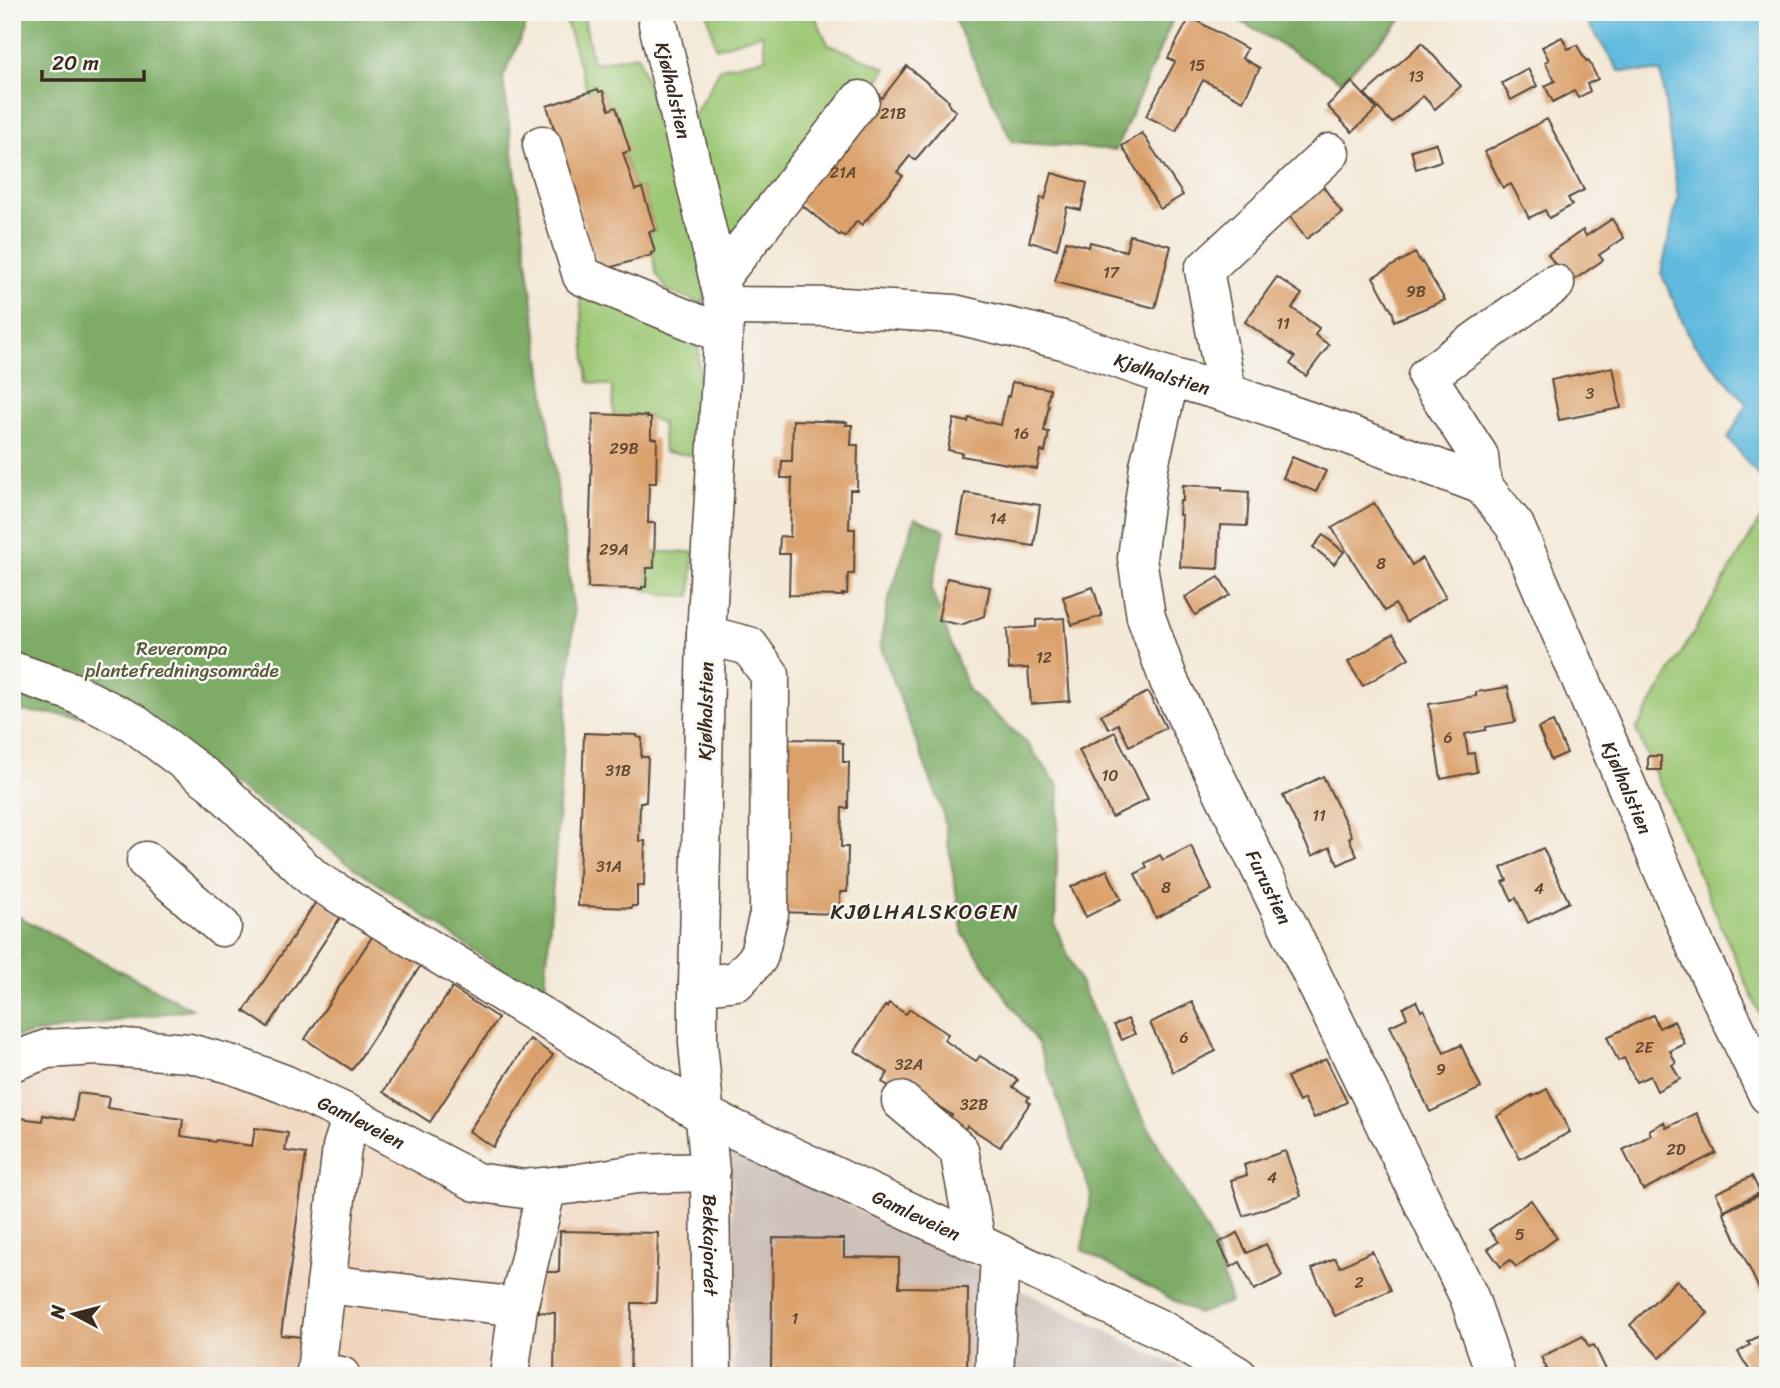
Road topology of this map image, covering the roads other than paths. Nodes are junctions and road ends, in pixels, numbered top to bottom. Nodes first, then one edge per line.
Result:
1 (658, 24) dead end
2 (860, 100) dead end
3 (542, 145) dead end
4 (1329, 153) dead end
5 (1555, 284) dead end
6 (722, 306) junction
7 (1170, 377) junction
8 (1227, 393) junction
9 (1482, 485) junction
10 (706, 635) junction
11 (12, 671) edge
12 (146, 862) dead end
13 (222, 927) dead end
14 (698, 986) junction
15 (12, 1062) edge
16 (1768, 1095) edge
17 (901, 1101) dead end
18 (352, 1116) junction
19 (706, 1116) junction
20 (710, 1172) junction
21 (547, 1187) junction
22 (988, 1248) junction
23 (326, 1284) junction
24 (518, 1307) junction
25 (341, 1376) edge
26 (509, 1376) edge
27 (712, 1376) edge
28 (993, 1376) edge
29 (1238, 1376) edge
30 (1496, 1376) edge

1 - 6 street, Kjølhalstien
2 - 6 street
3 - 6 street
4 - 8 street, Kjølhalstien
5 - 9 street, Kjølhalstien
6 - 7 street, Kjølhalstien
6 - 10 street, Kjølhalstien
7 - 8 street, Kjølhalstien
7 - 30 street, Furustien
8 - 9 street, Kjølhalstien
9 - 16 street, Kjølhalstien
10 - 14 street, Kjølhalstien
10 - 14 street
11 - 19 street, Gamleveien
12 - 13 street
14 - 19 street, Kjølhalstien
15 - 18 street, Gamleveien
17 - 22 street, Gamleveien
18 - 21 street, Gamleveien
18 - 23 street
19 - 20 street, Bekkajordet
19 - 22 street, Gamleveien
20 - 21 street, Gamleveien
20 - 27 street, Bekkajordet
21 - 24 street
22 - 28 street
22 - 29 street, Gamleveien
23 - 24 street
23 - 25 street
24 - 26 street

